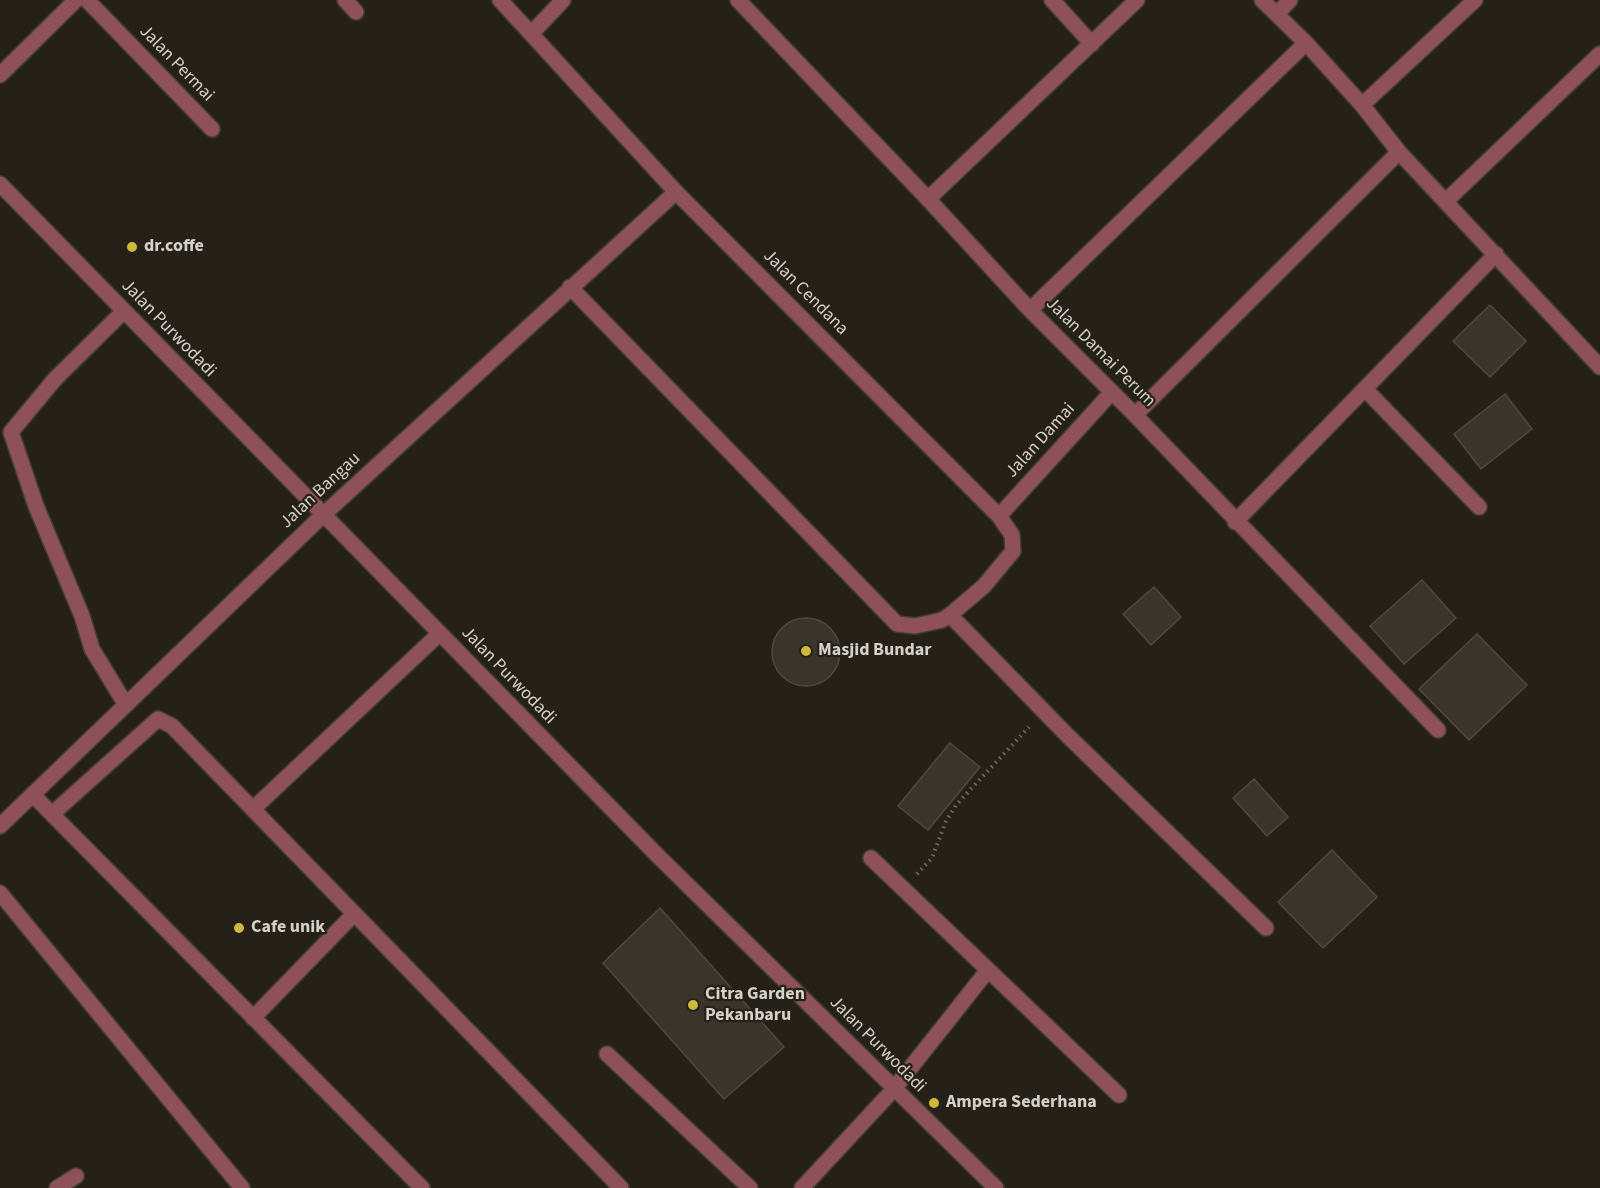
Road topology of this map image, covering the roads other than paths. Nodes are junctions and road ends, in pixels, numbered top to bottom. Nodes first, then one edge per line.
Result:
1 (76, 0) edge
2 (87, 0) edge
3 (345, 0) edge
4 (500, 0) edge
5 (563, 0) edge
6 (738, 0) edge
7 (1052, 0) edge
8 (1137, 0) edge
9 (1262, 0) edge
10 (1290, 0) edge
11 (1475, 0) edge
12 (356, 12) dead end
13 (1276, 14) junction
14 (532, 33) junction
15 (1306, 43) junction
16 (1092, 44) junction
17 (1600, 54) edge
18 (0, 75) edge
19 (1362, 105) junction
20 (212, 129) dead end
21 (1399, 152) junction
22 (0, 184) edge
23 (676, 192) junction
24 (928, 199) junction
25 (1447, 200) junction
26 (1496, 254) junction
27 (570, 287) junction
28 (1030, 310) junction
29 (124, 311) junction
30 (1600, 367) edge
31 (1365, 389) junction
32 (1112, 392) junction
33 (1135, 415) junction
34 (6, 437) edge
35 (1479, 507) dead end
36 (323, 515) junction
37 (999, 516) junction
38 (1235, 522) junction
39 (950, 615) junction
40 (440, 634) junction
41 (126, 705) junction
42 (1438, 730) dead end
43 (33, 795) junction
44 (253, 809) junction
45 (52, 814) junction
46 (0, 826) edge
47 (872, 858) dead end
48 (0, 893) edge
49 (354, 914) junction
50 (1266, 927) dead end
51 (988, 970) junction
52 (253, 1018) junction
53 (607, 1054) dead end
54 (894, 1090) junction
55 (1119, 1095) dead end
56 (76, 1176) dead end
57 (57, 1188) edge
58 (242, 1188) edge
59 (422, 1188) edge
60 (621, 1188) edge
61 (750, 1188) edge
62 (802, 1188) edge
63 (996, 1188) edge

1 - 18 street
2 - 20 street, Jalan Permai
3 - 12 street
4 - 14 street, Jalan Cendana
5 - 14 street
6 - 24 street, Jalan Damai Perum
7 - 16 street
8 - 16 street
9 - 13 street
10 - 13 street
11 - 19 street
13 - 15 street
14 - 23 street, Jalan Cendana
15 - 19 street
15 - 28 street
16 - 24 street
17 - 25 street
19 - 21 street
21 - 25 street
21 - 33 street
22 - 29 street, Jalan Purwodadi
23 - 27 street, Jalan Bangau
23 - 37 street, Jalan Cendana
24 - 28 street, Jalan Damai Perum
25 - 26 street
26 - 30 street
26 - 31 street
27 - 36 street, Jalan Bangau
27 - 39 street
28 - 32 street, Jalan Damai Perum
29 - 34 street
29 - 36 street, Jalan Purwodadi
31 - 35 street
31 - 38 street
32 - 33 street, Jalan Damai Perum
32 - 37 street, Jalan Damai
33 - 38 street, Jalan Damai Perum
34 - 41 street
36 - 40 street, Jalan Purwodadi
36 - 41 street, Jalan Bangau
37 - 39 street, Jalan Cendana
38 - 42 street, Jalan Damai Perum
39 - 50 street
40 - 44 street
40 - 54 street, Jalan Purwodadi
41 - 43 street, Jalan Bangau
43 - 45 street
43 - 46 street, Jalan Bangau
44 - 45 street
44 - 49 street
45 - 52 street
47 - 51 street
48 - 58 street
49 - 52 street
49 - 60 street
51 - 54 street
51 - 55 street
52 - 59 street
53 - 61 street
54 - 62 street
54 - 63 street, Jalan Purwodadi
56 - 57 street

